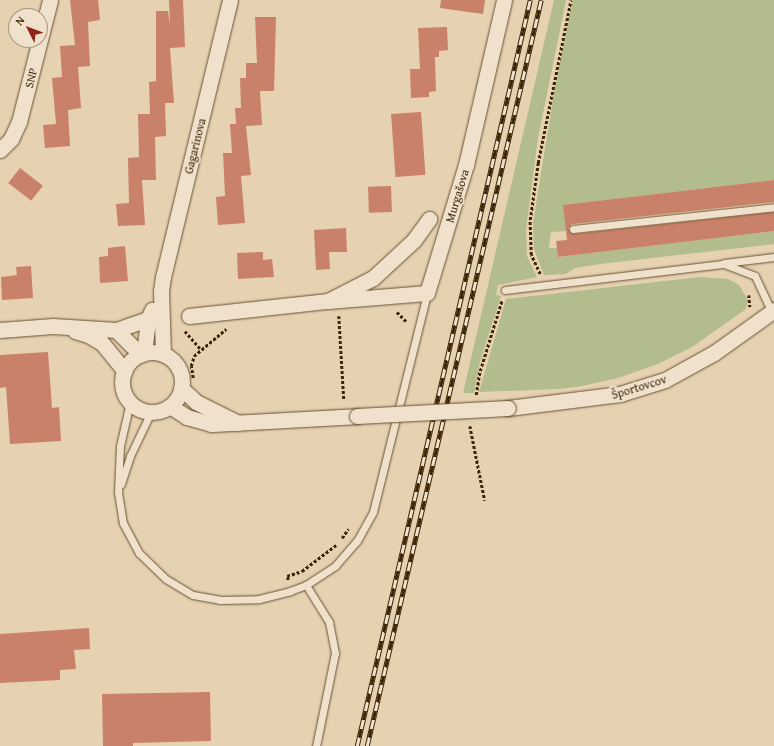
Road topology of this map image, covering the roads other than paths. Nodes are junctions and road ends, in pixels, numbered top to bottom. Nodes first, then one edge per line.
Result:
1 (50, 0) edge
2 (230, 0) edge
3 (504, 0) edge
4 (0, 150) edge
5 (774, 207) edge
6 (429, 219) dead end
7 (573, 229) dead end
8 (774, 257) edge
9 (724, 264) junction
10 (505, 290) dead end
11 (161, 291) junction
12 (427, 293) junction
13 (328, 301) junction
14 (773, 311) edge
15 (148, 319) junction
16 (187, 323) dead end
17 (53, 326) junction
18 (0, 330) edge
19 (116, 330) junction
20 (143, 354) junction
21 (163, 354) junction
22 (125, 370) junction
23 (188, 385) junction
24 (130, 402) junction
25 (170, 406) junction
26 (151, 412) junction
27 (239, 424) junction
28 (118, 492) junction
29 (306, 585) junction
30 (316, 746) edge

1 - 4 street, SNP
2 - 11 street, Gagarinova
3 - 12 street, Murgašova
5 - 7 lane
6 - 13 street, Murgašova
8 - 9 lane
9 - 10 lane
9 - 14 lane
11 - 15 street, Gagarinova
11 - 21 street, Gagarinova
12 - 13 street, Murgašova
12 - 29 lane
13 - 16 street, Murgašova
14 - 27 street, Športovcov, bridge
15 - 19 street
15 - 20 street, Gagarinova
17 - 18 street
17 - 19 street
17 - 22 street
19 - 20 street
20 - 21 street
20 - 22 street
21 - 23 street
22 - 24 street
23 - 25 street
23 - 27 street
24 - 26 street
24 - 28 lane
25 - 26 street
25 - 27 street, Športovcov
26 - 28 lane
28 - 29 lane
29 - 30 lane

